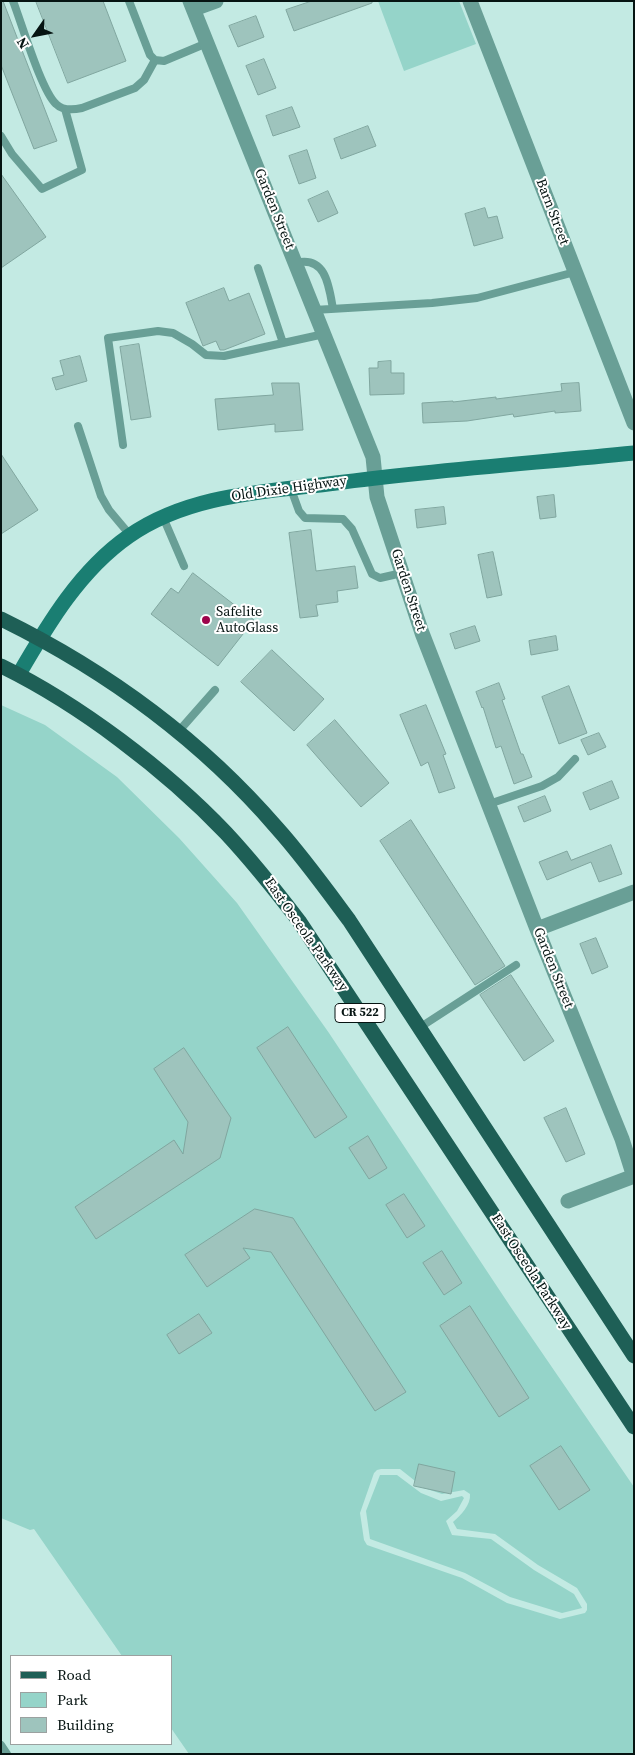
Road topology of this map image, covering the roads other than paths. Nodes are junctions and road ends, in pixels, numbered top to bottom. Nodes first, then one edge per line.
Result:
1 (13, 1) edge
2 (129, 1) edge
3 (216, 1) edge
4 (470, 1) edge
5 (192, 5) edge
6 (207, 43) junction
7 (155, 60) junction
8 (65, 109) junction
9 (1, 136) edge
10 (295, 263) junction
11 (258, 268) dead end
12 (575, 272) junction
13 (333, 309) junction
14 (314, 310) junction
15 (324, 334) junction
16 (283, 342) junction
17 (634, 423) edge
18 (78, 426) dead end
19 (124, 445) dead end
20 (634, 453) edge
21 (374, 478) junction
22 (291, 489) junction
23 (163, 517) junction
24 (130, 536) junction
25 (184, 566) dead end
26 (402, 573) junction
27 (1, 620) edge
28 (40, 638) junction
29 (1, 666) edge
30 (19, 674) junction
31 (215, 690) dead end
32 (178, 732) junction
33 (576, 759) dead end
34 (489, 804) junction
35 (634, 892) edge
36 (537, 929) junction
37 (516, 965) dead end
38 (419, 1028) junction
39 (634, 1176) edge
40 (568, 1201) dead end
41 (634, 1356) edge
42 (634, 1427) edge
43 (1, 1745) edge
44 (7, 1754) edge

1 - 8 lane
2 - 7 lane
3 - 5 street
4 - 12 street, Barn Street
5 - 6 street, Garden Street
6 - 7 lane
6 - 10 street, Garden Street
7 - 8 lane
8 - 9 lane
10 - 13 lane
10 - 14 street, Garden Street
11 - 16 lane
12 - 13 lane
12 - 17 street, Barn Street
13 - 14 lane
14 - 15 street, Garden Street
15 - 16 lane
15 - 21 street, Garden Street
16 - 19 lane
18 - 24 lane
20 - 21 street, Old Dixie Highway
21 - 22 street, Old Dixie Highway
21 - 26 street, Garden Street
22 - 23 street, Old Dixie Highway
22 - 26 lane
23 - 24 street, Old Dixie Highway
23 - 25 lane
24 - 28 street, Old Dixie Highway
26 - 34 street, Garden Street
27 - 28 main road, CR 522
28 - 30 street, Old Dixie Highway
28 - 32 main road, CR 522
29 - 30 main road, East Osceola Parkway / CR 522
30 - 42 main road, East Osceola Parkway / CR 522
31 - 32 lane
32 - 38 main road, CR 522
33 - 34 lane
34 - 36 street, Garden Street
35 - 36 street
36 - 39 street, Garden Street
37 - 38 lane
38 - 41 main road, CR 522
39 - 40 street
43 - 44 lane

